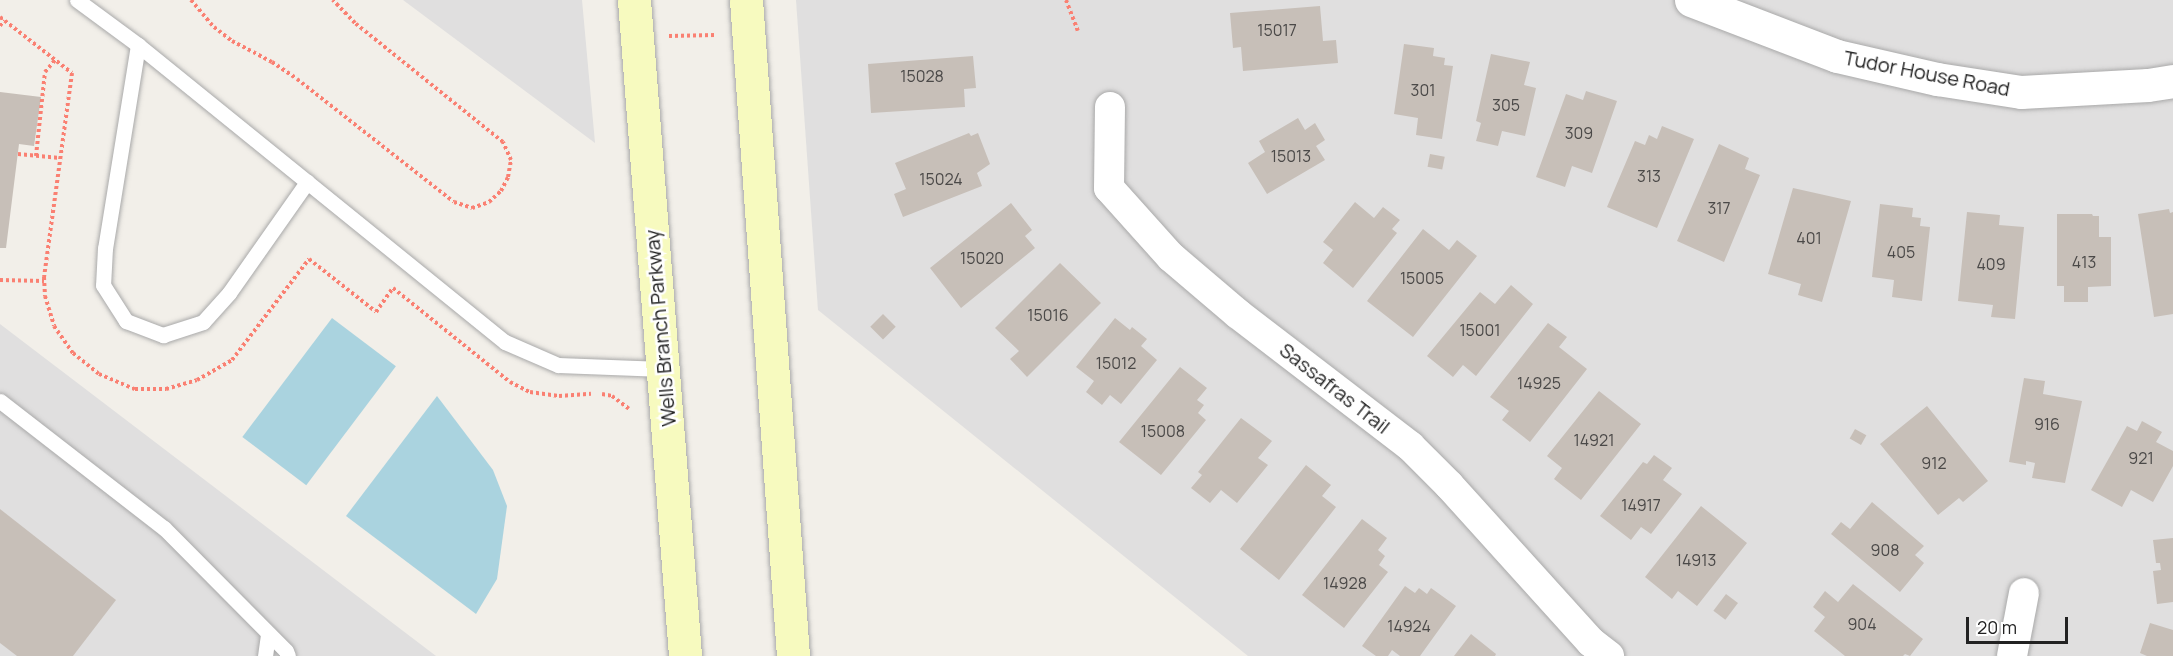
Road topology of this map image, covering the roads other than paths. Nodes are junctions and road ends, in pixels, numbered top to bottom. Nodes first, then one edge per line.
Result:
1 (77, 0) edge
2 (634, 0) edge
3 (746, 0) edge
4 (1691, 0) edge
5 (1743, 10) edge
6 (138, 45) junction
7 (2173, 81) edge
8 (1110, 107) dead end
9 (307, 182) junction
10 (663, 369) junction
11 (0, 401) edge
12 (2024, 594) dead end
13 (268, 634) junction
14 (265, 656) edge
15 (288, 656) edge
16 (685, 656) edge
17 (793, 656) edge
18 (1609, 656) edge
19 (2012, 656) edge

1 - 6 lane
2 - 10 main road, Wells Branch Parkway
3 - 17 main road
4 - 5 street, Tudor House Road
5 - 7 street, Tudor House Road
6 - 9 lane
6 - 9 lane
8 - 18 street, Sassafras Trail
9 - 10 lane
10 - 16 main road, Wells Branch Parkway
11 - 13 lane
12 - 19 street
13 - 14 lane
13 - 15 lane

